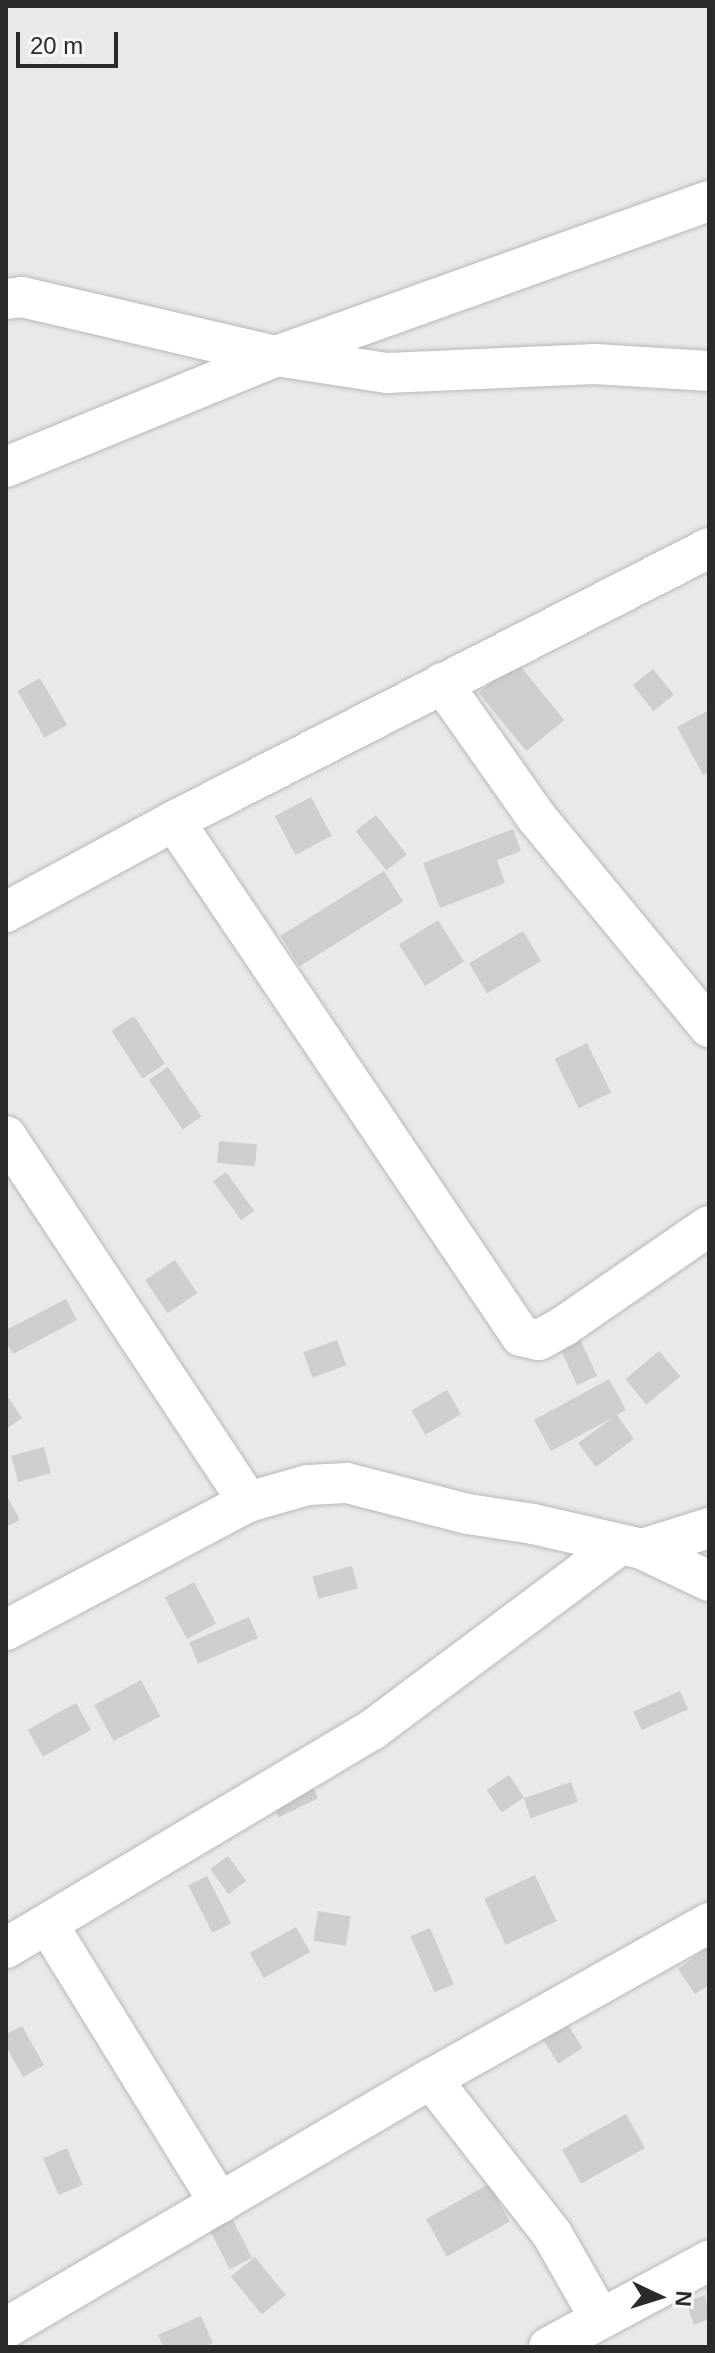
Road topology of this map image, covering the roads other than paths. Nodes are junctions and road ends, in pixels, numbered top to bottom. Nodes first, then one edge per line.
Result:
1 (709, 201) edge
2 (11, 288) edge
3 (276, 356) junction
4 (709, 371) edge
5 (6, 467) edge
6 (709, 548) edge
7 (442, 683) junction
8 (174, 821) junction
9 (6, 912) edge
10 (709, 1027) edge
11 (6, 1136) edge
12 (709, 1226) edge
13 (248, 1502) junction
14 (709, 1528) edge
15 (630, 1548) junction
16 (709, 1581) edge
17 (6, 1630) edge
18 (709, 1923) edge
19 (48, 1925) junction
20 (6, 1948) edge
21 (431, 2079) junction
22 (220, 2203) junction
23 (709, 2261) edge
24 (600, 2318) junction
25 (6, 2328) edge
26 (549, 2347) edge

1 - 3 street
2 - 3 street
3 - 4 street
3 - 5 street
6 - 7 street
7 - 8 street
7 - 10 street
8 - 9 street
8 - 12 street
11 - 13 street
13 - 15 street
13 - 17 street
14 - 15 street
15 - 16 street
15 - 19 street
18 - 21 street
19 - 20 street
19 - 22 street
21 - 22 street
21 - 24 street
22 - 25 street
23 - 24 street
24 - 26 street

